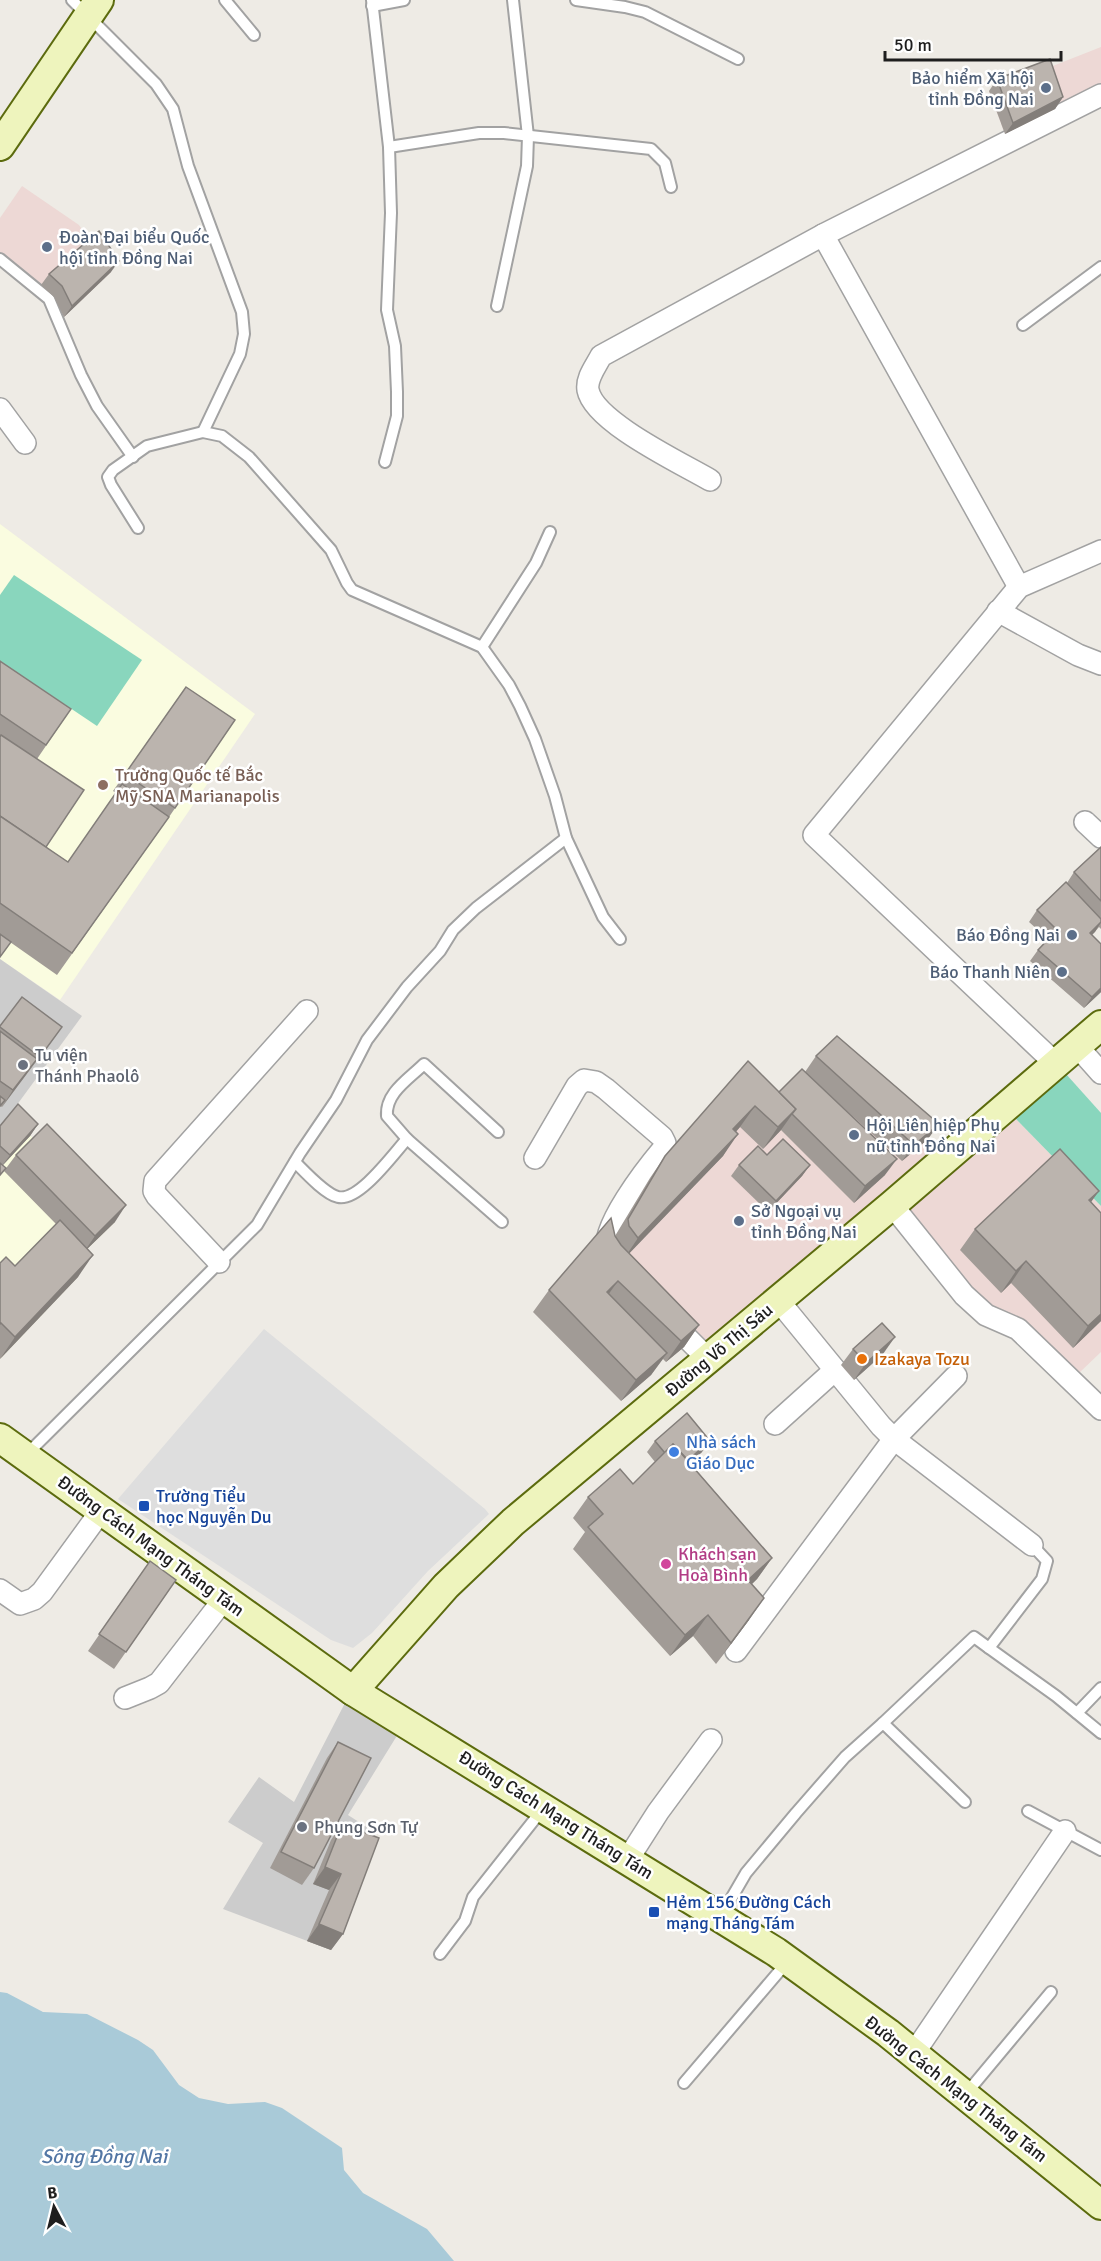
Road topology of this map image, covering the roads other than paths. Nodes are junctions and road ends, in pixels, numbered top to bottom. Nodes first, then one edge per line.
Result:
1 (225, 0) edge
2 (404, 0) edge
3 (513, 0) edge
4 (576, 0) edge
5 (372, 3) edge
6 (86, 5) edge
7 (254, 34) dead end
8 (738, 59) dead end
9 (1101, 95) edge
10 (528, 136) junction
11 (0, 146) edge
12 (389, 147) junction
13 (671, 187) dead end
14 (823, 235) junction
15 (0, 259) edge
16 (1101, 267) edge
17 (498, 306) dead end
18 (1023, 325) dead end
19 (0, 409) edge
20 (203, 432) junction
21 (25, 443) dead end
22 (132, 457) junction
23 (385, 462) dead end
24 (710, 480) dead end
25 (138, 528) dead end
26 (550, 532) dead end
27 (1101, 551) edge
28 (1019, 587) junction
29 (998, 611) junction
30 (482, 647) junction
31 (1101, 664) edge
32 (1085, 822) dead end
33 (1101, 837) edge
34 (566, 838) junction
35 (620, 939) dead end
36 (307, 1011) dead end
37 (1101, 1025) edge
38 (1077, 1046) junction
39 (1056, 1064) junction
40 (1101, 1073) edge
41 (498, 1132) dead end
42 (407, 1139) junction
43 (535, 1158) dead end
44 (295, 1162) junction
45 (892, 1205) junction
46 (502, 1222) dead end
47 (219, 1262) junction
48 (621, 1270) edge
49 (778, 1300) junction
50 (654, 1304) edge
51 (708, 1359) junction
52 (835, 1370) junction
53 (956, 1376) dead end
54 (1101, 1409) edge
55 (775, 1424) dead end
56 (0, 1438) edge
57 (894, 1439) junction
58 (25, 1456) junction
59 (101, 1511) junction
60 (1032, 1545) joint
61 (0, 1590) edge
62 (224, 1599) junction
63 (989, 1648) junction
64 (736, 1651) edge
65 (1101, 1688) edge
66 (353, 1691) junction
67 (124, 1698) dead end
68 (1077, 1713) junction
69 (883, 1723) junction
70 (1101, 1733) edge
71 (711, 1740) dead end
72 (965, 1802) dead end
73 (543, 1807) junction
74 (1028, 1811) dead end
75 (1065, 1831) junction
76 (1101, 1850) edge
77 (628, 1859) junction
78 (721, 1916) junction
79 (440, 1954) dead end
80 (788, 1961) junction
81 (1051, 1992) dead end
82 (914, 2053) junction
83 (684, 2084) dead end
84 (965, 2095) junction
85 (1101, 2205) edge

1 - 7 lane
2 - 5 lane
3 - 10 lane
4 - 8 lane
5 - 12 lane
6 - 11 main road
6 - 20 lane
9 - 14 street
10 - 12 lane
10 - 13 lane
10 - 17 lane
12 - 23 lane
14 - 24 street
14 - 28 street
15 - 22 lane
16 - 18 lane
19 - 21 street
20 - 22 lane
20 - 30 lane
22 - 25 lane
26 - 30 lane
27 - 28 street
28 - 29 street
29 - 31 street
29 - 39 street
30 - 34 lane
32 - 33 street
34 - 35 lane
34 - 44 lane
36 - 47 street
37 - 38 main road, Đường Võ Thị Sáu
38 - 39 main road, Đường Võ Thị Sáu
38 - 40 street
39 - 45 main road, Đường Võ Thị Sáu
41 - 42 lane
42 - 44 lane
42 - 46 lane
43 - 48 street
44 - 47 lane
45 - 49 main road, Đường Võ Thị Sáu
45 - 54 street
47 - 58 lane
49 - 51 main road, Đường Võ Thị Sáu
49 - 52 street
50 - 51 street
51 - 66 main road, Đường Võ Thị Sáu
52 - 55 street
52 - 57 street
53 - 57 street
56 - 58 main road, Đường Cách Mạng Tháng Tám
57 - 60 street
57 - 64 street
58 - 59 main road, Đường Cách Mạng Tháng Tám
59 - 61 street
59 - 62 main road, Đường Cách Mạng Tháng Tám
60 - 63 lane
62 - 66 main road, Đường Cách Mạng Tháng Tám
62 - 67 street
63 - 68 lane
63 - 69 lane
65 - 68 lane
66 - 73 main road, Đường Cách Mạng Tháng Tám
68 - 70 lane
69 - 72 lane
69 - 78 lane
71 - 77 street
73 - 77 main road, Đường Cách Mạng Tháng Tám
73 - 79 lane
74 - 75 lane
75 - 76 lane
75 - 82 street
77 - 78 main road, Đường Cách Mạng Tháng Tám
78 - 80 main road, Đường Cách Mạng Tháng Tám
80 - 82 main road, Đường Cách Mạng Tháng Tám
80 - 83 lane
81 - 84 lane
82 - 84 main road, Đường Cách Mạng Tháng Tám
84 - 85 main road, Đường Cách Mạng Tháng Tám

